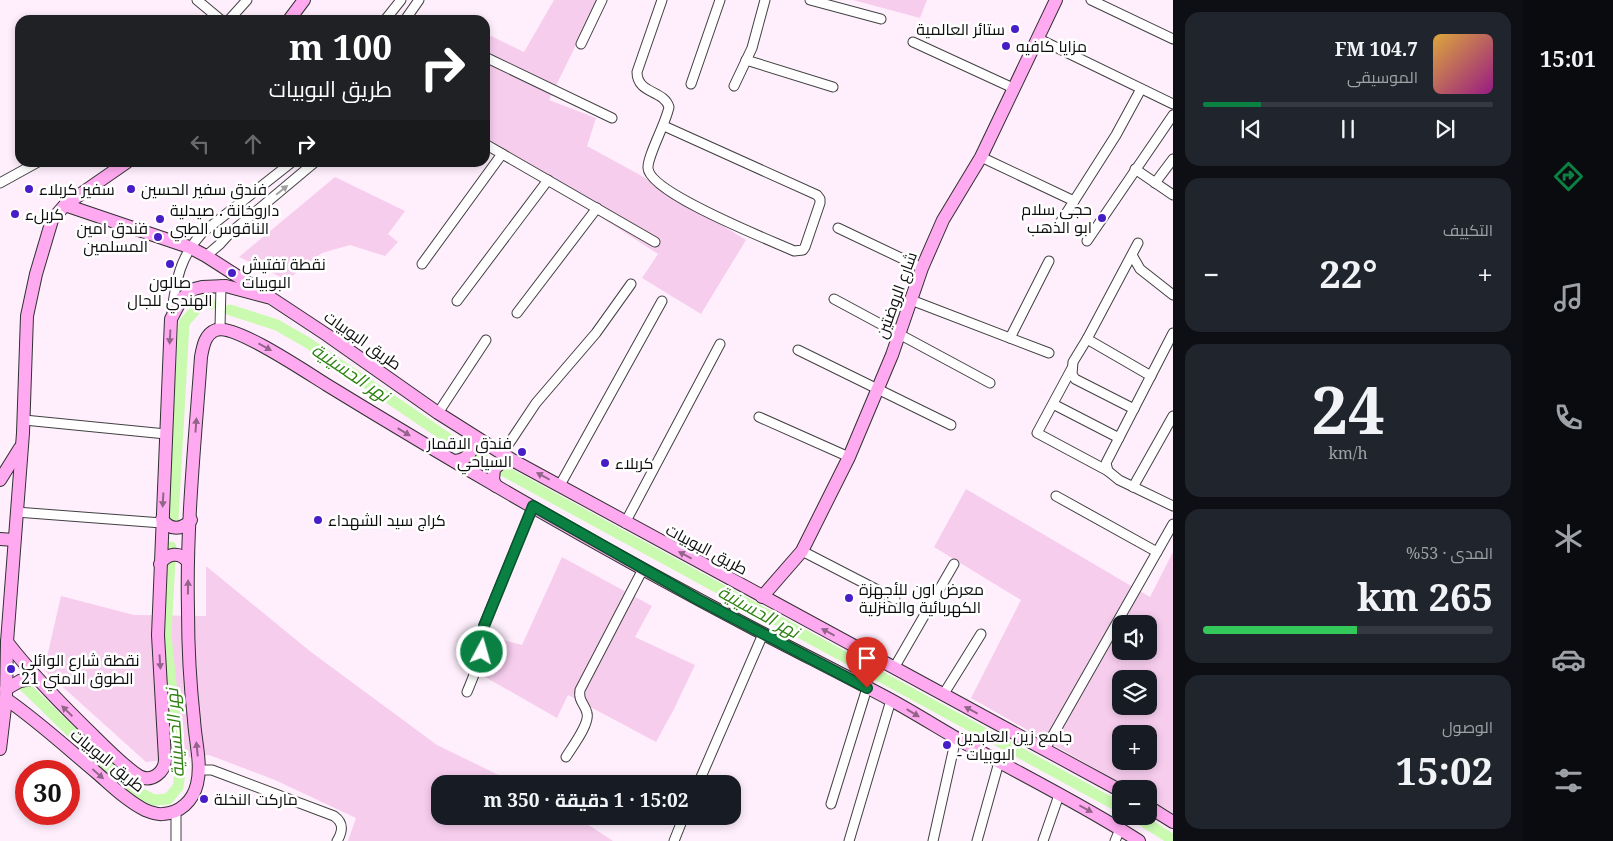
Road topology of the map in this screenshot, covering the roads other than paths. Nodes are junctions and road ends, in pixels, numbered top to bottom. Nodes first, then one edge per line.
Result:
1 (197, 0) edge
2 (247, 0) edge
3 (304, 0) edge
4 (401, 0) edge
5 (419, 0) edge
6 (602, 0) edge
7 (662, 0) edge
8 (720, 0) edge
9 (765, 0) edge
10 (810, 0) edge
11 (1056, 0) edge
12 (1091, 0) edge
13 (215, 15) edge
14 (234, 15) edge
15 (293, 15) edge
16 (389, 15) edge
17 (408, 15) edge
18 (881, 19) dead end
19 (1039, 39) junction
20 (1173, 39) edge
21 (913, 42) dead end
22 (581, 44) dead end
23 (490, 59) edge
24 (746, 60) junction
25 (690, 84) dead end
26 (734, 86) dead end
27 (832, 87) dead end
28 (1013, 88) junction
29 (1141, 89) junction
30 (1173, 104) edge
31 (1173, 115) edge
32 (612, 118) dead end
33 (664, 126) junction
34 (490, 147) edge
35 (502, 154) junction
36 (981, 157) junction
37 (1173, 159) edge
38 (29, 167) edge
39 (120, 167) edge
40 (286, 167) edge
41 (309, 167) edge
42 (1135, 169) junction
43 (548, 180) junction
44 (1155, 182) junction
45 (0, 183) edge
46 (1173, 195) edge
47 (1074, 201) junction
48 (65, 205) junction
49 (597, 208) junction
50 (1060, 223) dead end
51 (838, 228) dead end
52 (1087, 241) dead end
53 (655, 242) dead end
54 (1138, 243) dead end
55 (189, 247) junction
56 (1132, 255) junction
57 (206, 256) junction
58 (1049, 261) dead end
59 (422, 264) dead end
60 (922, 268) junction
61 (631, 284) dead end
62 (220, 285) junction
63 (1173, 295) edge
64 (271, 298) junction
65 (834, 299) dead end
66 (911, 300) junction
67 (457, 301) dead end
68 (662, 301) dead end
69 (516, 313) dead end
70 (171, 319) junction
71 (220, 328) junction
72 (1173, 333) edge
73 (900, 335) junction
74 (1010, 338) junction
75 (1087, 339) junction
76 (486, 340) dead end
77 (720, 344) dead end
78 (798, 350) dead end
79 (1049, 353) dead end
80 (1072, 368) junction
81 (1151, 376) junction
82 (990, 383) dead end
83 (878, 390) junction
84 (1052, 404) junction
85 (1134, 409) junction
86 (438, 413) junction
87 (1173, 416) edge
88 (759, 417) dead end
89 (24, 420) junction
90 (951, 425) dead end
91 (166, 434) junction
92 (472, 435) junction
93 (1119, 438) junction
94 (21, 447) junction
95 (502, 454) junction
96 (849, 457) junction
97 (514, 461) junction
98 (454, 462) junction
99 (1108, 471) junction
100 (1, 477) edge
101 (560, 485) junction
102 (496, 486) junction
103 (1133, 487) junction
104 (1056, 496) dead end
105 (533, 506) junction
106 (1173, 506) edge
107 (16, 512) junction
108 (191, 520) junction
109 (162, 521) junction
110 (625, 523) junction
111 (1173, 524) edge
112 (0, 539) edge
113 (14, 540) junction
114 (802, 550) junction
115 (1157, 552) junction
116 (188, 562) junction
117 (160, 564) junction
118 (954, 564) dead end
119 (644, 569) junction
120 (762, 597) junction
121 (896, 599) dead end
122 (763, 634) junction
123 (981, 634) dead end
124 (7, 642) junction
125 (894, 668) junction
126 (36, 678) junction
127 (867, 688) junction
128 (467, 692) dead end
129 (4, 694) edge
130 (943, 695) junction
131 (891, 700) junction
132 (956, 738) junction
133 (0, 748) edge
134 (1045, 749) junction
135 (566, 756) dead end
136 (999, 762) junction
137 (199, 770) junction
138 (702, 775) edge
139 (1112, 786) edge
140 (1059, 795) junction
141 (831, 804) dead end
142 (176, 812) junction
143 (1157, 812) edge
144 (1173, 822) edge
145 (680, 825) edge
146 (1118, 835) edge
147 (176, 841) edge
148 (336, 841) edge
149 (674, 841) edge
150 (849, 841) edge
151 (933, 841) edge
152 (977, 841) edge
153 (1043, 841) edge
154 (1139, 841) edge

1 - 13 street
2 - 14 street
3 - 15 main road
4 - 16 street
5 - 17 street
6 - 22 street
7 - 33 street
8 - 25 street
9 - 24 street
10 - 18 street
11 - 19 main road, شارع الروضتين
12 - 20 street
19 - 28 main road, شارع الروضتين
19 - 29 street
21 - 28 street
23 - 32 street
24 - 26 street
24 - 27 street
28 - 36 main road, شارع الروضتين
29 - 30 street
29 - 47 street
31 - 42 street
33 - 33 street
34 - 35 street
35 - 43 street
35 - 59 street
36 - 47 street
36 - 60 main road, شارع الروضتين
37 - 44 street
38 - 45 street
39 - 48 main road
40 - 55 street
57 -> 41 street
42 - 44 street
42 - 52 street
43 - 49 street
43 - 67 street
44 - 46 street
47 - 50 street
48 - 55 main road
48 - 89 main road
49 - 53 street
49 - 69 street
51 - 60 street
54 - 56 street
55 - 57 main road
55 - 70 street
56 - 63 street
56 - 75 street
57 - 64 main road
58 - 74 street
60 - 66 main road, شارع الروضتين
61 - 95 street
62 - 64 main road, طريق البوبيات
62 - 70 main road, طريق البوبيات
62 - 71 street
64 - 86 main road, طريق البوبيات
65 - 73 street
66 - 73 main road, شارع الروضتين
66 - 74 street
68 - 101 street
70 -> 91 main road, طريق البوبيات
71 -> 98 main road
108 -> 71 main road
72 - 81 street
73 - 82 street
73 - 83 main road, شارع الروضتين
74 - 79 street
75 - 80 street
75 - 81 street
76 - 86 street
77 - 110 street
78 - 83 street
80 - 84 street
80 - 85 street
81 - 85 street
83 - 90 street
83 - 96 main road, شارع الروضتين
84 - 93 street
84 - 99 street
85 - 93 street
86 - 92 main road, طريق البوبيات
87 - 103 street
88 - 96 street
89 - 91 street
89 - 94 main road
91 -> 109 main road, طريق البوبيات
92 - 95 main road, طريق البوبيات
92 - 98 main road
93 - 99 street
94 - 100 main road
94 - 107 main road
95 - 97 main road, طريق البوبيات
96 - 114 main road, شارع الروضتين
101 -> 97 main road, طريق البوبيات
97 - 102 main road
98 - 102 main road
99 - 103 street
101 - 110 main road, طريق البوبيات
102 - 105 main road
103 - 106 street
104 - 115 street
105 - 119 main road
105 - 128 street
107 - 109 street
107 - 113 main road
108 - 109 main road
108 - 116 main road
109 - 117 main road, طريق البوبيات
120 -> 110 main road, طريق البوبيات
111 - 115 street
112 - 113 main road
113 - 124 main road
114 - 120 main road, شارع الروضتين
114 - 121 street
115 - 134 street
116 - 117 main road
137 -> 116 main road
117 -> 126 main road, طريق البوبيات
118 - 125 street
119 - 122 main road
119 - 135 street
125 -> 120 main road, طريق البوبيات
122 - 127 main road
122 - 138 street
123 - 130 street
124 - 126 main road, طريق البوبيات
124 - 129 main road
125 - 130 main road, طريق البوبيات
126 - 129 main road
127 - 131 main road
127 - 141 street
129 - 133 main road
129 -> 142 main road, طريق البوبيات
134 -> 130 main road, طريق البوبيات
131 -> 132 main road
131 - 150 street
132 - 136 main road
132 - 151 street
134 - 139 main road, طريق البوبيات
136 - 140 main road
136 - 152 street
137 - 142 main road
137 - 148 street
140 -> 146 main road
140 - 153 street
142 - 147 street
143 - 144 main road
145 - 149 street
146 - 154 main road

